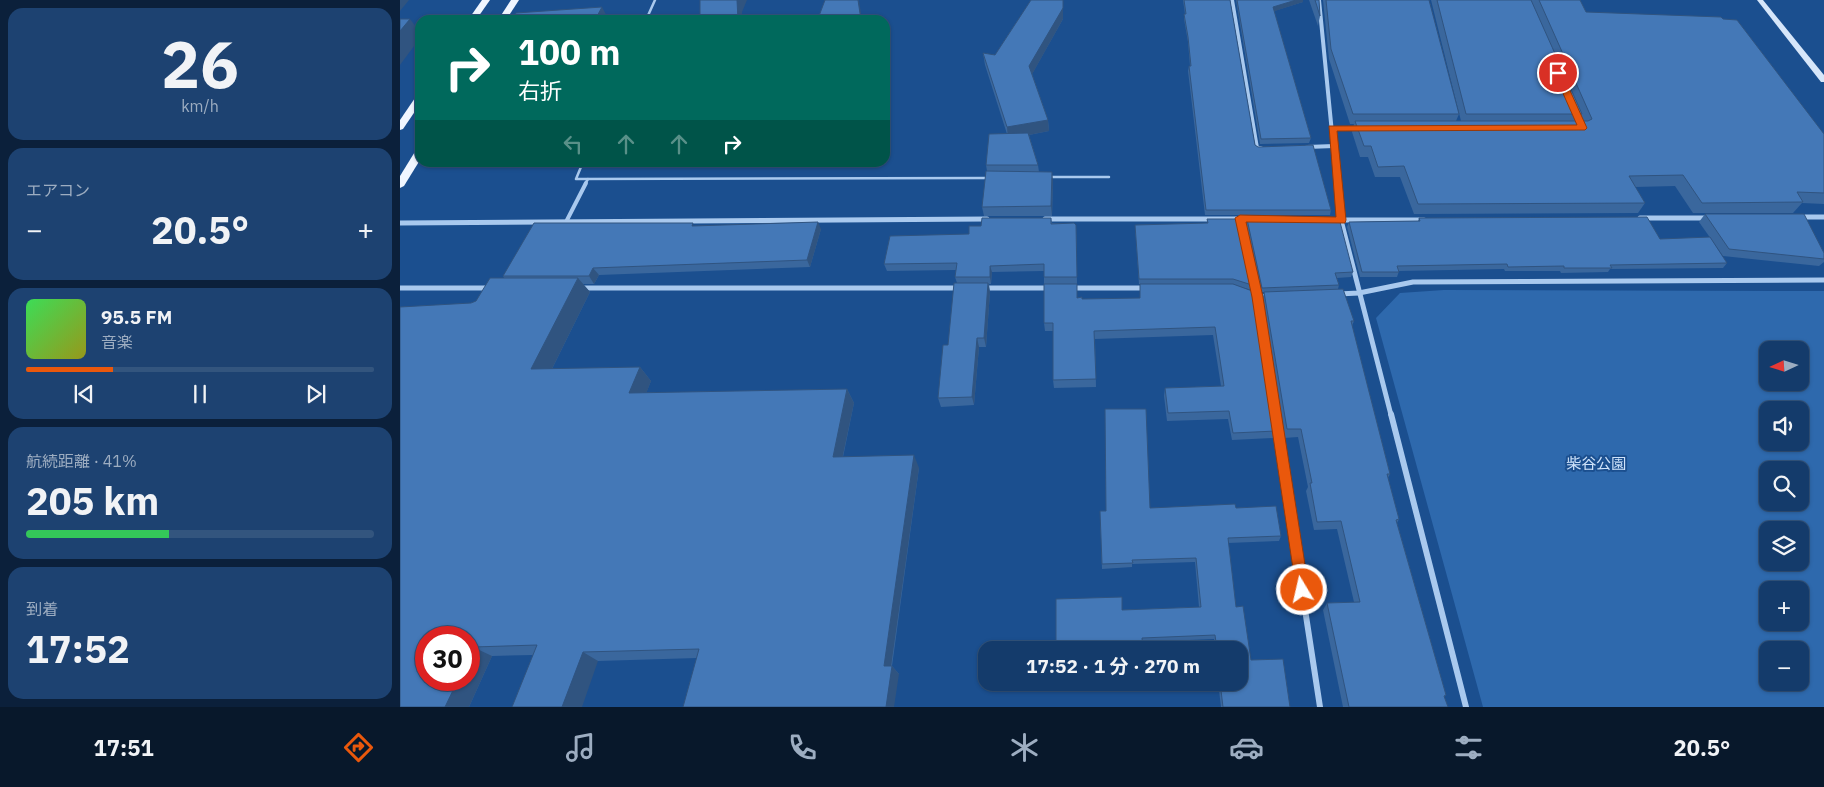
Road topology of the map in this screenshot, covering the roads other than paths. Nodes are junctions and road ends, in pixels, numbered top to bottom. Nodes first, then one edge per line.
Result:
1 (486, 0) edge
2 (515, 0) edge
3 (654, 0) edge
4 (1232, 0) edge
5 (1320, 0) edge
6 (1760, 0) edge
7 (476, 15) edge
8 (505, 15) edge
9 (648, 15) edge
10 (1824, 80) edge
11 (415, 104) edge
12 (400, 127) edge
13 (1332, 128) junction
14 (1361, 128) edge
15 (1334, 146) junction
16 (1305, 147) edge
17 (1267, 148) edge
18 (415, 160) edge
19 (581, 167) edge
20 (1040, 177) edge
21 (1109, 177) dead end
22 (991, 178) edge
23 (588, 179) junction
24 (400, 184) edge
25 (1794, 217) edge
26 (1824, 217) edge
27 (1240, 218) junction
28 (1637, 218) edge
29 (1716, 218) edge
30 (992, 219) edge
31 (1042, 219) edge
32 (1286, 219) edge
33 (1323, 220) edge
34 (1341, 220) junction
35 (1430, 220) edge
36 (400, 222) edge
37 (566, 222) junction
38 (1824, 280) edge
39 (400, 288) edge
40 (499, 288) edge
41 (578, 288) edge
42 (964, 288) edge
43 (974, 288) edge
44 (1053, 288) edge
45 (1063, 288) edge
46 (1152, 288) edge
47 (1359, 293) junction
48 (1249, 294) edge
49 (1331, 294) edge
50 (1276, 296) edge
51 (1257, 297) junction
52 (1320, 707) edge
53 (1466, 707) edge

1 - 7 main road
2 - 8 main road
3 - 9 lane
4 - 17 street
5 - 13 street
6 - 10 street
11 - 12 main road
13 - 14 street
13 - 15 street
15 - 16 street
15 - 34 street
18 - 24 main road
19 - 23 lane
20 - 21 lane
22 - 23 lane
23 - 37 lane
25 - 26 street
27 - 31 street
27 - 32 street
27 - 51 street
28 - 29 street
30 - 37 street
33 - 34 street
34 - 35 street
34 - 47 street
36 - 37 street
38 - 47 street
39 - 40 street
41 - 42 street
43 - 44 street
45 - 46 street
47 - 49 street
47 - 53 street
48 - 51 street
50 - 51 street
51 - 52 street

